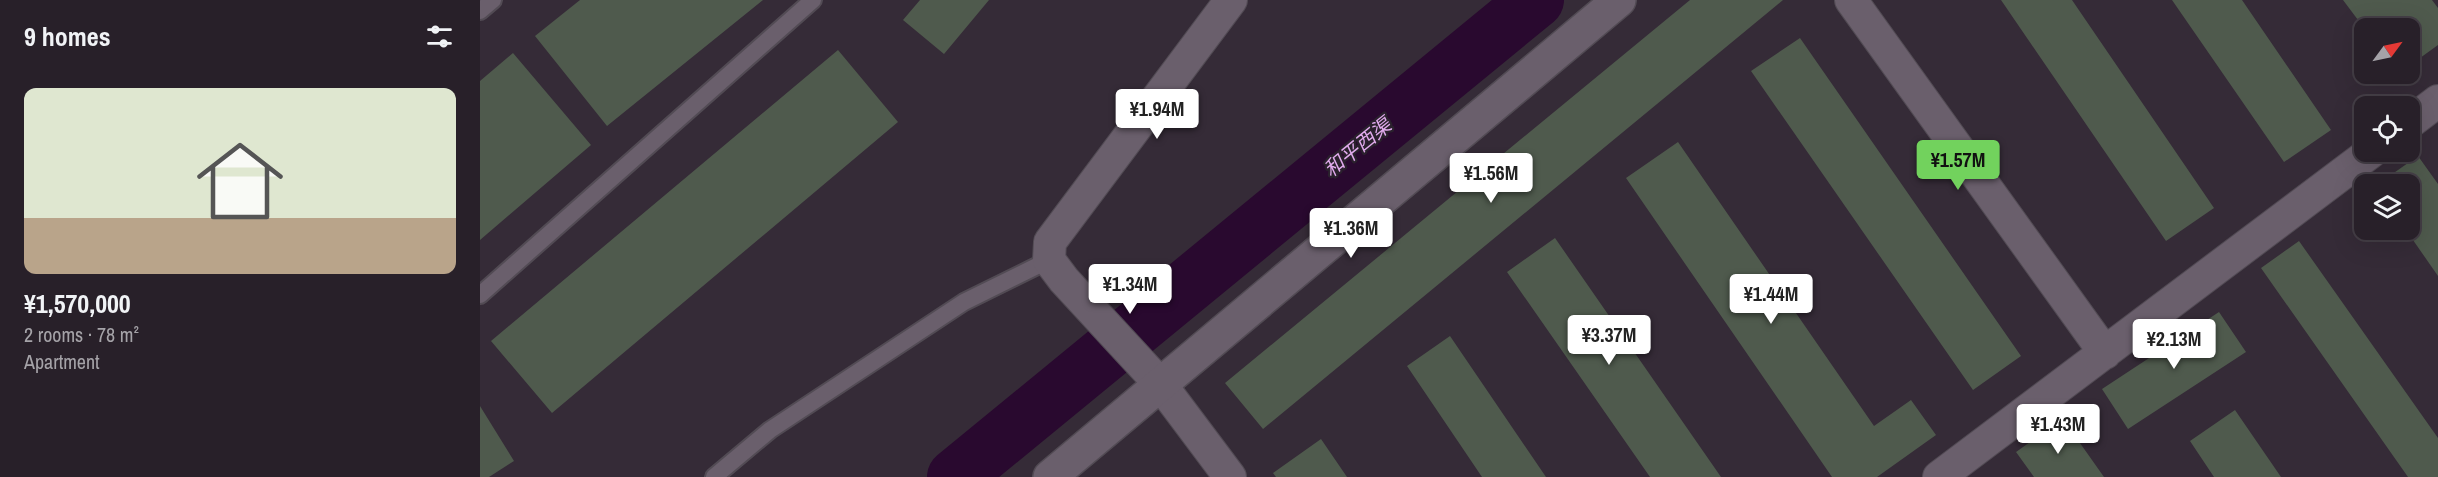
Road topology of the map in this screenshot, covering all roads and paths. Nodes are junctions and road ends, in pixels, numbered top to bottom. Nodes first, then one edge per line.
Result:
1 (493, 0) edge
2 (813, 0) edge
3 (1231, 0) edge
4 (1619, 0) edge
5 (1851, 0) edge
6 (480, 11) edge
7 (2438, 100) edge
8 (2420, 114) edge
9 (2358, 162) edge
10 (1057, 270) junction
11 (480, 295) edge
12 (2105, 353) junction
13 (1160, 384) junction
14 (714, 477) edge
15 (1050, 477) edge
16 (1230, 477) edge
17 (1939, 477) edge

1 - 6 lane
2 - 11 lane
3 - 10 street
4 - 13 street
5 - 12 street
7 - 8 street
9 - 12 street
10 - 13 street
10 - 14 lane
12 - 17 street
13 - 15 street
13 - 16 street

